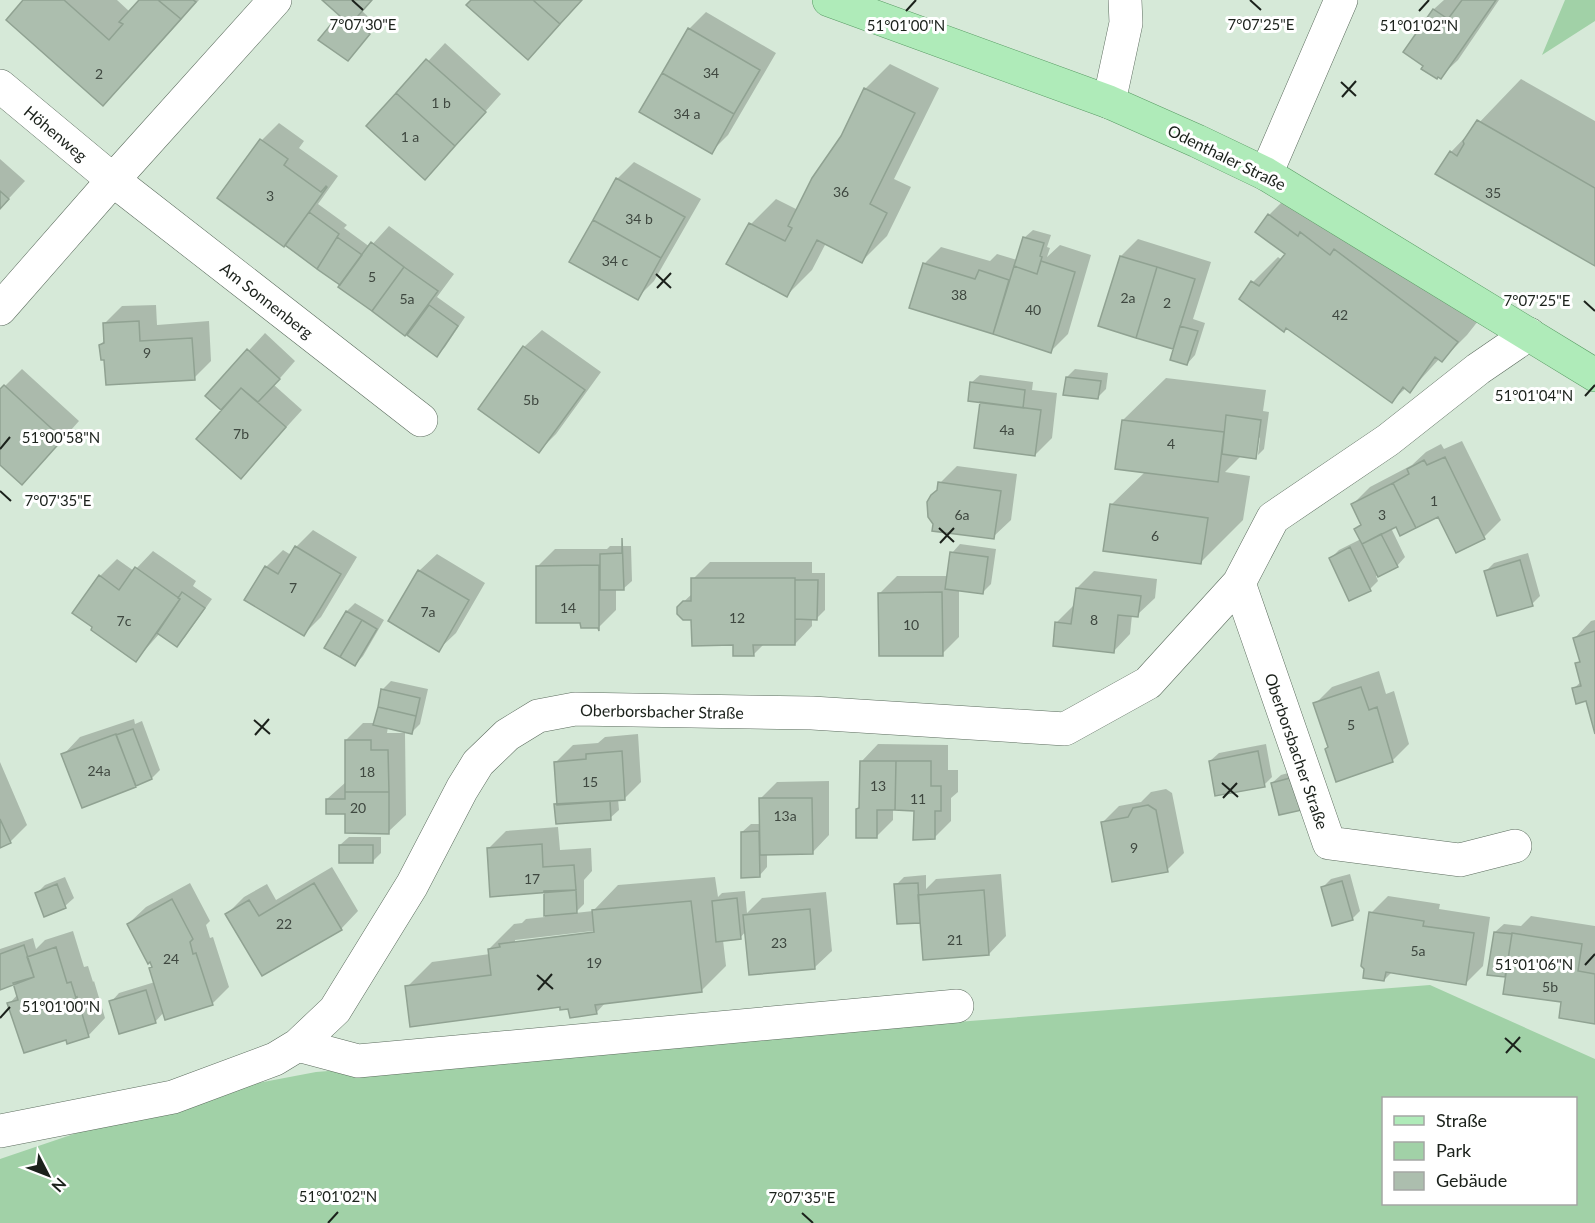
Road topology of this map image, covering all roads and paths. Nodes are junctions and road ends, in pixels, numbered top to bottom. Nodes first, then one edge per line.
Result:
1 (275, 0) edge
2 (829, 0) edge
3 (1125, 0) edge
4 (1341, 0) edge
5 (0, 86) edge
6 (1109, 102) junction
7 (1266, 174) junction
8 (112, 180) junction
9 (0, 309) edge
10 (1529, 334) junction
11 (1595, 375) edge
12 (422, 420) dead end
13 (1239, 583) junction
14 (1515, 846) dead end
15 (957, 1006) dead end
16 (298, 1045) junction
17 (0, 1131) edge

1 - 8 street
2 - 6 main road, Odenthaler Straße
3 - 6 street
4 - 7 street
5 - 8 street, Höhenweg
6 - 7 main road, Odenthaler Straße
7 - 10 main road, Odenthaler Straße
8 - 9 street
8 - 12 street, Am Sonnenberg
10 - 11 main road, Odenthaler Straße
10 - 13 street, Oberborsbacher Straße
13 - 14 street, Oberborsbacher Straße
13 - 16 street, Oberborsbacher Straße
15 - 16 street
16 - 17 street, Oberborsbacher Straße

